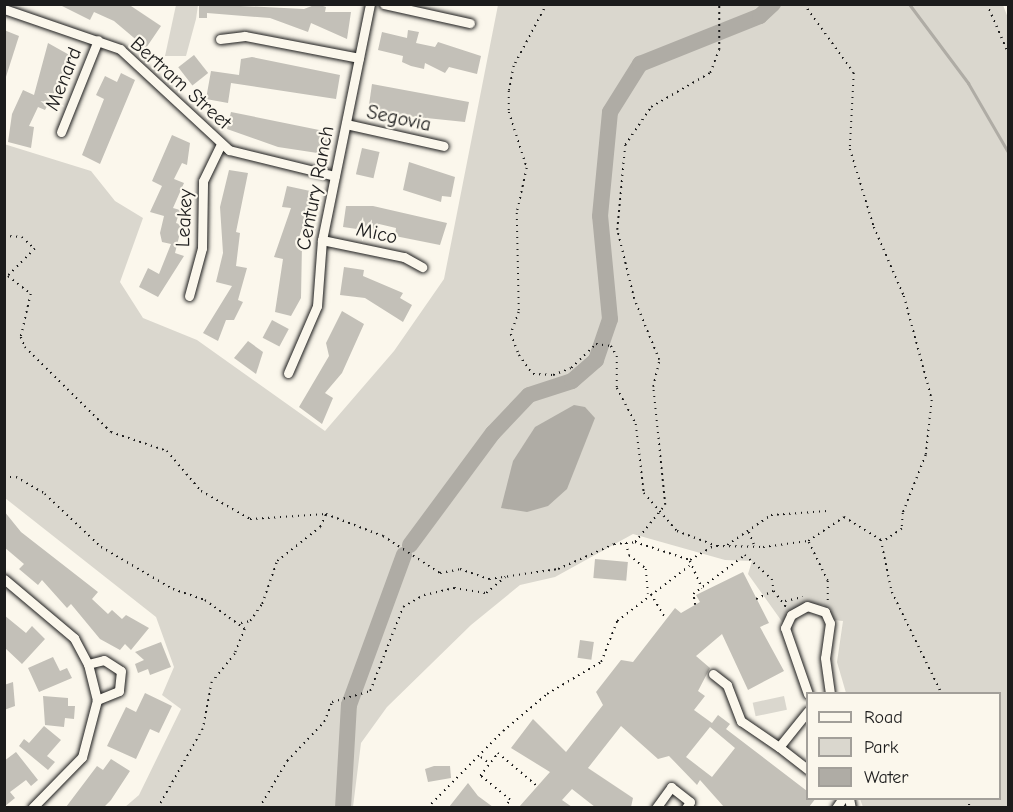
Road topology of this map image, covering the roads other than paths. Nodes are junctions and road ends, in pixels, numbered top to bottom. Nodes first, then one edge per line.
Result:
1 (370, 4) edge
2 (384, 4) edge
3 (4, 9) edge
4 (470, 23) dead end
5 (220, 39) dead end
6 (98, 40) junction
7 (359, 58) junction
8 (346, 124) junction
9 (61, 132) dead end
10 (221, 144) junction
11 (444, 146) dead end
12 (335, 176) junction
13 (322, 240) junction
14 (422, 267) dead end
15 (189, 296) dead end
16 (288, 373) dead end
17 (4, 579) edge
18 (88, 663) junction
19 (713, 675) dead end
20 (806, 692) edge
21 (830, 692) edge
22 (97, 700) junction
23 (806, 712) edge
24 (779, 747) junction
25 (806, 769) edge
26 (32, 807) edge
27 (656, 807) edge
28 (686, 807) edge

1 - 7 street, Century Ranch
2 - 4 street
3 - 6 street, Bertram Street
5 - 7 street
6 - 9 street, Menard
6 - 10 street, Bertram Street
7 - 8 street, Century Ranch
8 - 11 street, Segovia
8 - 12 street, Century Ranch
10 - 12 street, Bertram Street
10 - 15 street, Leakey
12 - 13 street, Century Ranch
13 - 14 street, Mico
13 - 16 street, Century Ranch
17 - 18 street
18 - 22 street
18 - 22 street
19 - 24 street
20 - 21 street
22 - 26 street
23 - 24 street
24 - 25 street
27 - 28 street

